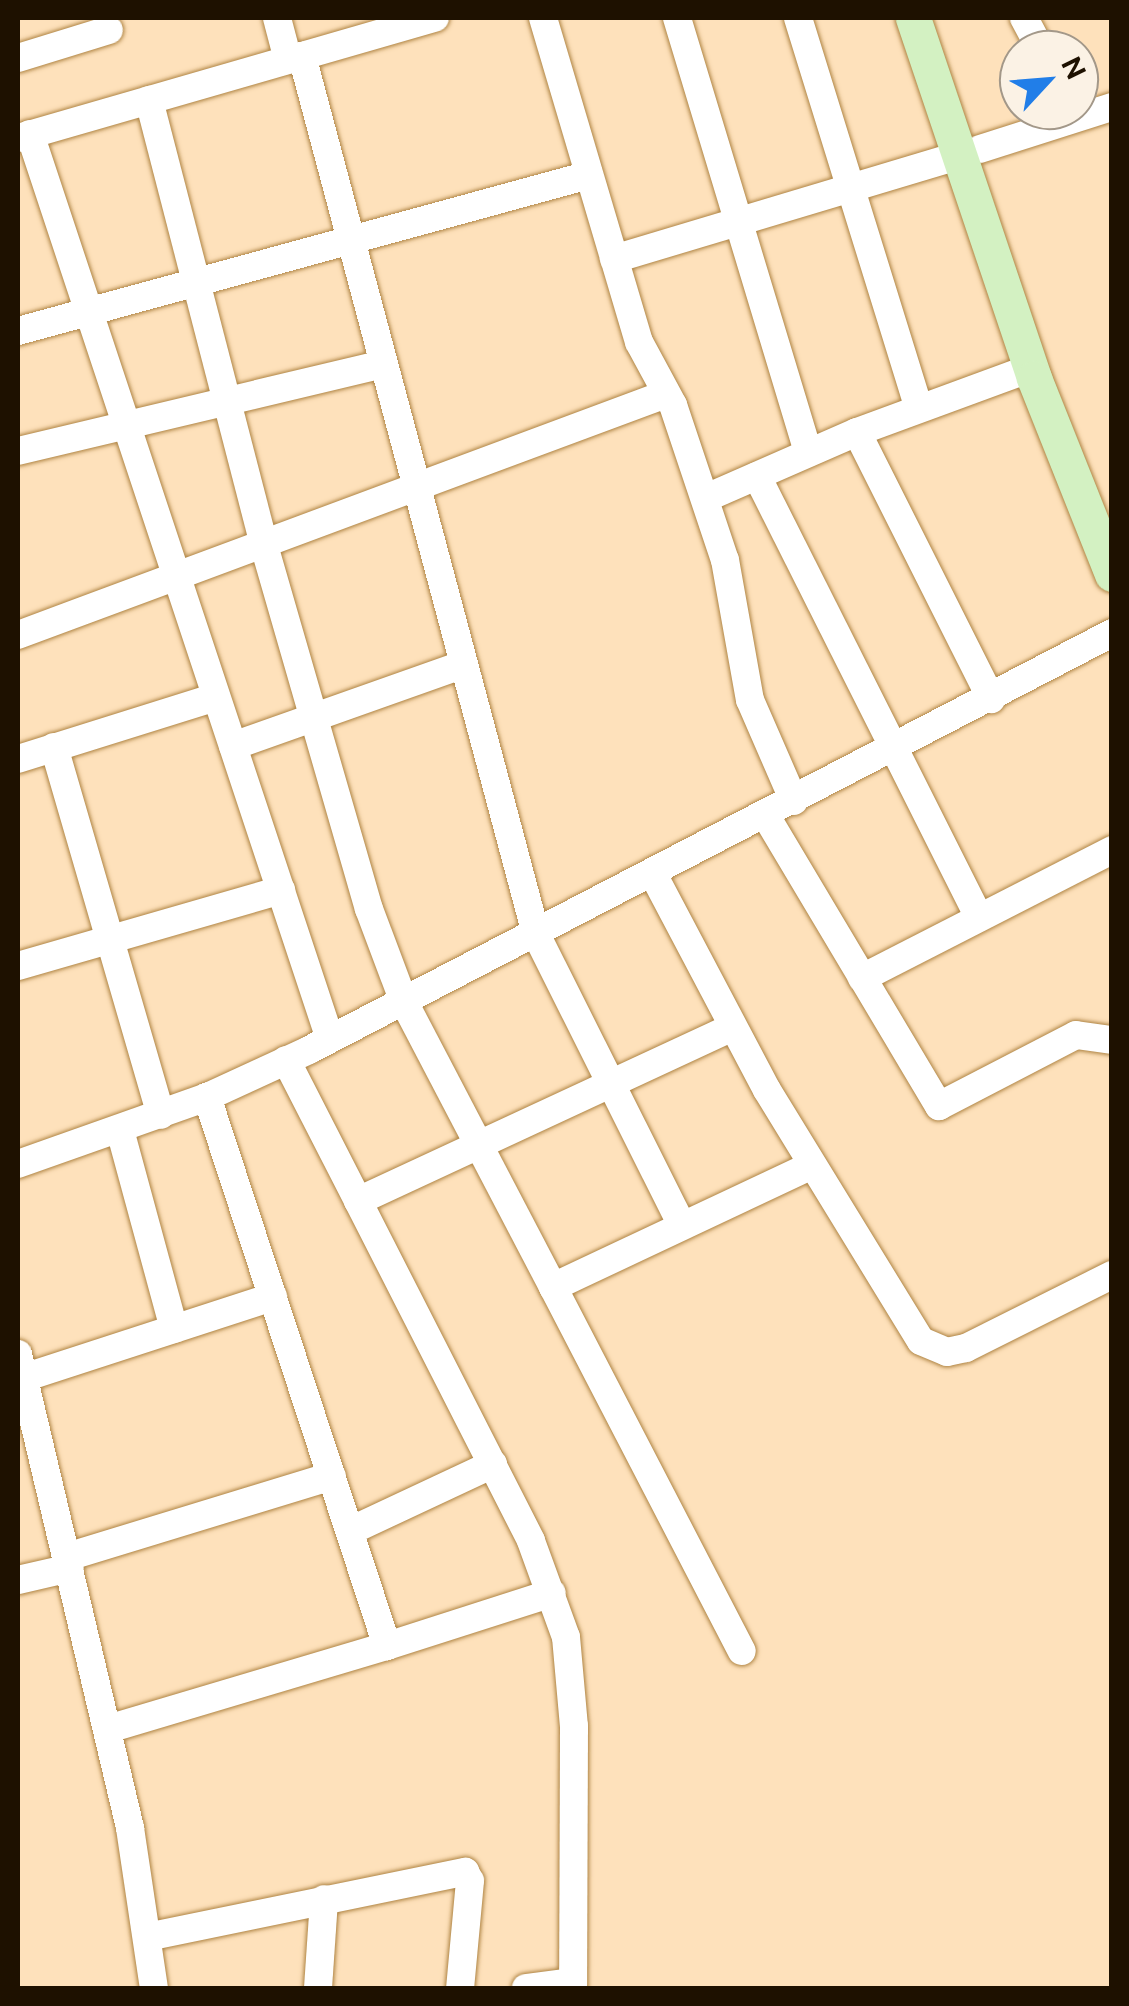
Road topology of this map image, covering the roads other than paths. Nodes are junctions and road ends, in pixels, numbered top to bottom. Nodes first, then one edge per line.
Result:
1 (276, 18) edge
2 (432, 18) edge
3 (544, 18) edge
4 (677, 18) edge
5 (798, 18) edge
6 (913, 18) edge
7 (936, 18) edge
8 (352, 29) edge
9 (110, 30) dead end
10 (18, 58) edge
11 (295, 58) junction
12 (149, 100) junction
13 (1030, 130) edge
14 (24, 136) edge
15 (970, 152) junction
16 (589, 175) junction
17 (850, 191) junction
18 (741, 222) junction
19 (349, 238) junction
20 (614, 259) junction
21 (194, 282) junction
22 (88, 313) junction
23 (18, 331) edge
24 (382, 364) junction
25 (1031, 368) junction
26 (666, 394) junction
27 (227, 402) junction
28 (918, 408) junction
29 (124, 426) junction
30 (857, 432) junction
31 (18, 450) edge
32 (808, 453) junction
33 (757, 476) junction
34 (414, 485) junction
35 (706, 498) junction
36 (1112, 521) edge
37 (263, 542) junction
38 (172, 574) junction
39 (1112, 574) edge
40 (1112, 634) edge
41 (18, 635) edge
42 (462, 665) junction
43 (216, 697) junction
44 (991, 699) junction
45 (314, 719) junction
46 (234, 746) junction
47 (54, 747) junction
48 (898, 748) junction
49 (20, 751) edge
50 (794, 801) junction
51 (766, 816) junction
52 (1112, 850) edge
53 (653, 874) junction
54 (281, 890) junction
55 (978, 915) junction
56 (536, 934) junction
57 (109, 939) junction
58 (18, 966) edge
59 (862, 978) junction
60 (404, 1002) junction
61 (733, 1027) junction
62 (330, 1039) junction
63 (1112, 1040) edge
64 (286, 1060) junction
65 (608, 1085) junction
66 (207, 1097) junction
67 (161, 1115) junction
68 (120, 1130) junction
69 (481, 1144) junction
70 (18, 1164) edge
71 (810, 1166) junction
72 (358, 1201) junction
73 (682, 1226) junction
74 (1112, 1276) edge
75 (553, 1287) junction
76 (273, 1297) junction
77 (174, 1329) junction
78 (22, 1382) edge
79 (493, 1464) junction
80 (332, 1476) junction
81 (350, 1530) junction
82 (69, 1563) junction
83 (18, 1580) edge
84 (552, 1593) junction
85 (387, 1646) junction
86 (742, 1651) dead end
87 (108, 1730) junction
88 (324, 1899) junction
89 (147, 1937) junction
90 (573, 1986) edge
91 (154, 1988) edge
92 (318, 1988) edge
93 (460, 1988) edge
94 (526, 1988) edge

1 - 11 street
2 - 8 street
3 - 16 street
4 - 18 street
5 - 17 street
6 - 15 main road
7 - 15 main road
8 - 11 street
9 - 10 street
11 - 12 street
11 - 19 street
12 - 14 street
12 - 21 street
13 - 15 street
14 - 22 street
15 - 17 street
15 - 25 main road
15 - 36 main road
16 - 19 street
16 - 20 street
17 - 18 street
17 - 28 street
18 - 20 street
18 - 32 street
19 - 21 street
19 - 24 street
20 - 26 street
21 - 22 street
21 - 27 street
22 - 23 street
22 - 29 street
24 - 27 street
24 - 34 street
25 - 28 street
25 - 39 main road
26 - 34 street
26 - 35 street
27 - 29 street
27 - 37 street
28 - 30 street
29 - 31 street
29 - 38 street
30 - 32 street
30 - 44 street
32 - 33 street
33 - 35 street
33 - 48 street
34 - 37 street
34 - 42 street
35 - 50 street
37 - 38 street
37 - 45 street
38 - 41 street
38 - 43 street
40 - 44 street
42 - 45 street
42 - 56 street
43 - 46 street
43 - 47 street
44 - 48 street
45 - 46 street
45 - 60 street
46 - 54 street
47 - 49 street
47 - 57 street
48 - 50 street
48 - 55 street
50 - 51 street
51 - 53 street
51 - 59 street
52 - 55 street
53 - 56 street
53 - 61 street
54 - 57 street
54 - 62 street
55 - 59 street
56 - 60 street
56 - 65 street
57 - 58 street
57 - 67 street
59 - 63 street
60 - 62 street
60 - 69 street
61 - 65 street
61 - 71 street
62 - 64 street
64 - 66 street
64 - 72 street
65 - 69 street
65 - 73 street
66 - 67 street
66 - 76 street
67 - 68 street
68 - 70 street
68 - 77 street
69 - 72 street
69 - 75 street
71 - 73 street
71 - 74 street
72 - 79 street
73 - 75 street
75 - 86 street
76 - 77 street
76 - 80 street
77 - 78 street
78 - 82 street
79 - 81 street
79 - 84 street
80 - 81 street
80 - 82 street
81 - 85 street
82 - 83 street
82 - 87 street
84 - 85 street
84 - 90 street
85 - 87 street
87 - 89 street
88 - 89 street
88 - 92 street
88 - 93 street
89 - 91 street
90 - 94 street

